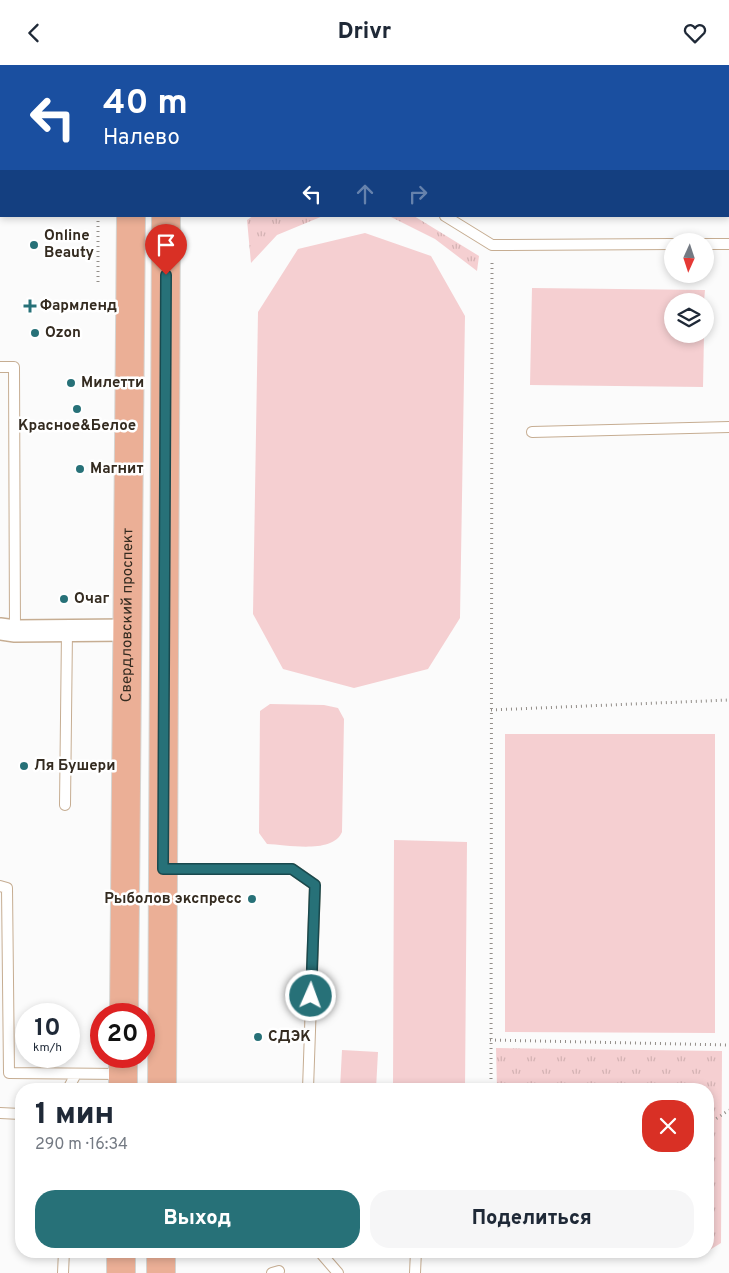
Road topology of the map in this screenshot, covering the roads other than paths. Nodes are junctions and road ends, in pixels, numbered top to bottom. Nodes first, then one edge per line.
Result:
1 (132, 217) edge
2 (166, 217) edge
3 (446, 217) edge
4 (664, 244) edge
5 (714, 244) edge
6 (729, 244) edge
7 (0, 367) edge
8 (729, 427) edge
9 (532, 432) dead end
10 (8, 630) edge
11 (128, 630) junction
12 (68, 631) junction
13 (65, 805) dead end
14 (163, 869) junction
15 (0, 887) edge
16 (124, 1003) edge
17 (123, 1073) edge
18 (76, 1074) junction
19 (71, 1083) edge
20 (162, 1083) edge
21 (308, 1083) edge
22 (0, 1113) edge
23 (15, 1114) edge
24 (64, 1258) edge
25 (121, 1258) edge
26 (161, 1258) edge
27 (324, 1258) edge
28 (416, 1258) edge
29 (63, 1273) edge
30 (121, 1273) edge
31 (161, 1273) edge
32 (335, 1273) edge
33 (415, 1273) edge

1 - 11 main road, Свердловский проспект
2 - 14 main road
3 - 4 lane
5 - 6 lane
7 - 10 lane
8 - 9 lane
10 - 12 street
11 - 12 street
11 - 16 main road, Свердловский проспект
12 - 13 lane
14 - 20 main road
14 - 21 lane
15 - 18 lane
17 - 18 lane
18 - 19 lane
22 - 23 lane
24 - 29 lane
25 - 30 main road
26 - 31 main road
27 - 32 lane
28 - 33 lane

